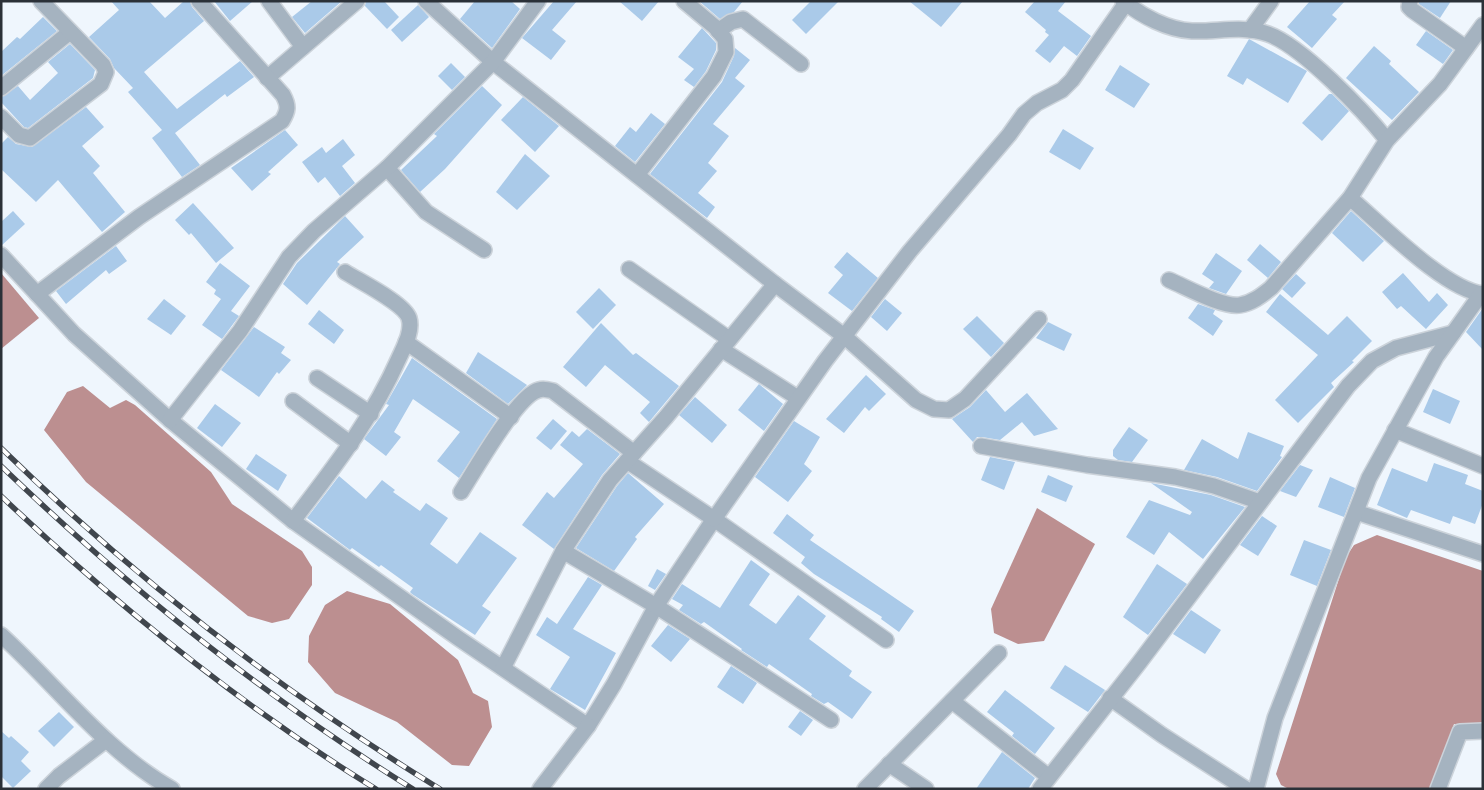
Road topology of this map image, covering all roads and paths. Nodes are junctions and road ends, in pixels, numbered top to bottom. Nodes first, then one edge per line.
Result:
1 (41, 1) edge
2 (199, 1) edge
3 (269, 1) edge
4 (357, 1) edge
5 (426, 1) edge
6 (538, 1) edge
7 (684, 1) edge
8 (1271, 1) edge
9 (1410, 1) edge
10 (1125, 2) edge
11 (1483, 25) edge
12 (1250, 30) junction
13 (718, 31) junction
14 (70, 32) junction
15 (302, 47) junction
16 (1466, 48) junction
17 (493, 62) junction
18 (800, 64) dead end
19 (266, 78) junction
20 (1, 88) edge
21 (1, 117) edge
22 (1388, 140) junction
23 (387, 168) junction
24 (637, 175) junction
25 (1350, 198) junction
26 (484, 250) dead end
27 (1, 255) edge
28 (629, 269) dead end
29 (345, 272) dead end
30 (1169, 280) dead end
31 (775, 284) junction
32 (37, 294) junction
33 (1481, 298) edge
34 (1039, 319) dead end
35 (1453, 333) junction
36 (844, 336) junction
37 (406, 342) junction
38 (725, 344) junction
39 (317, 378) dead end
40 (798, 398) junction
41 (293, 401) dead end
42 (370, 414) junction
43 (511, 417) junction
44 (170, 420) junction
45 (1396, 430) junction
46 (351, 444) junction
47 (981, 446) dead end
48 (630, 457) junction
49 (1483, 466) edge
50 (461, 492) dead end
51 (1260, 502) junction
52 (1356, 512) junction
53 (714, 519) junction
54 (293, 521) junction
55 (563, 551) junction
56 (1483, 554) edge
57 (656, 606) junction
58 (1, 635) edge
59 (886, 640) dead end
60 (999, 653) dead end
61 (503, 668) junction
62 (1110, 698) junction
63 (952, 701) junction
64 (831, 720) dead end
65 (588, 726) junction
66 (1483, 731) edge
67 (106, 740) junction
68 (889, 764) junction
69 (1044, 783) edge
70 (46, 789) edge
71 (172, 789) edge
72 (540, 789) edge
73 (865, 789) edge
74 (926, 789) edge
75 (1246, 789) edge
76 (1256, 789) edge
77 (1438, 789) edge

1 - 14 street
2 - 19 street
3 - 15 street
4 - 15 street
5 - 17 street
6 - 17 street
7 - 13 street
8 - 12 street
9 - 16 street
10 - 12 street
10 - 36 street
11 - 16 street
12 - 22 street
13 - 18 street
13 - 24 street
14 - 20 street
14 - 21 street
15 - 19 street
16 - 22 street
17 - 23 street
17 - 24 street
19 - 32 street
22 - 25 street
23 - 26 street
23 - 44 street
24 - 31 street
25 - 30 street
25 - 33 street
27 - 32 street
28 - 38 street
29 - 37 street
31 - 36 street
31 - 38 street
32 - 44 street
33 - 35 street
34 - 36 street
35 - 45 street
35 - 51 street
36 - 40 street
37 - 42 street
37 - 43 street
38 - 40 street
38 - 48 street
39 - 42 street
40 - 53 street
41 - 46 street
42 - 46 street
43 - 48 street
43 - 50 street
44 - 54 street
45 - 49 street
45 - 52 street
46 - 54 street
47 - 51 street
48 - 53 street
48 - 55 street
51 - 62 street
52 - 56 street
52 - 76 street
53 - 57 street
53 - 59 street
54 - 61 street
55 - 57 street
55 - 61 street
57 - 64 street
57 - 65 street
58 - 67 street
60 - 63 street
61 - 65 street
62 - 69 street
62 - 75 street
63 - 68 street
63 - 69 street
65 - 72 street
66 - 77 street
67 - 70 street
67 - 71 street
68 - 73 street
68 - 74 street

